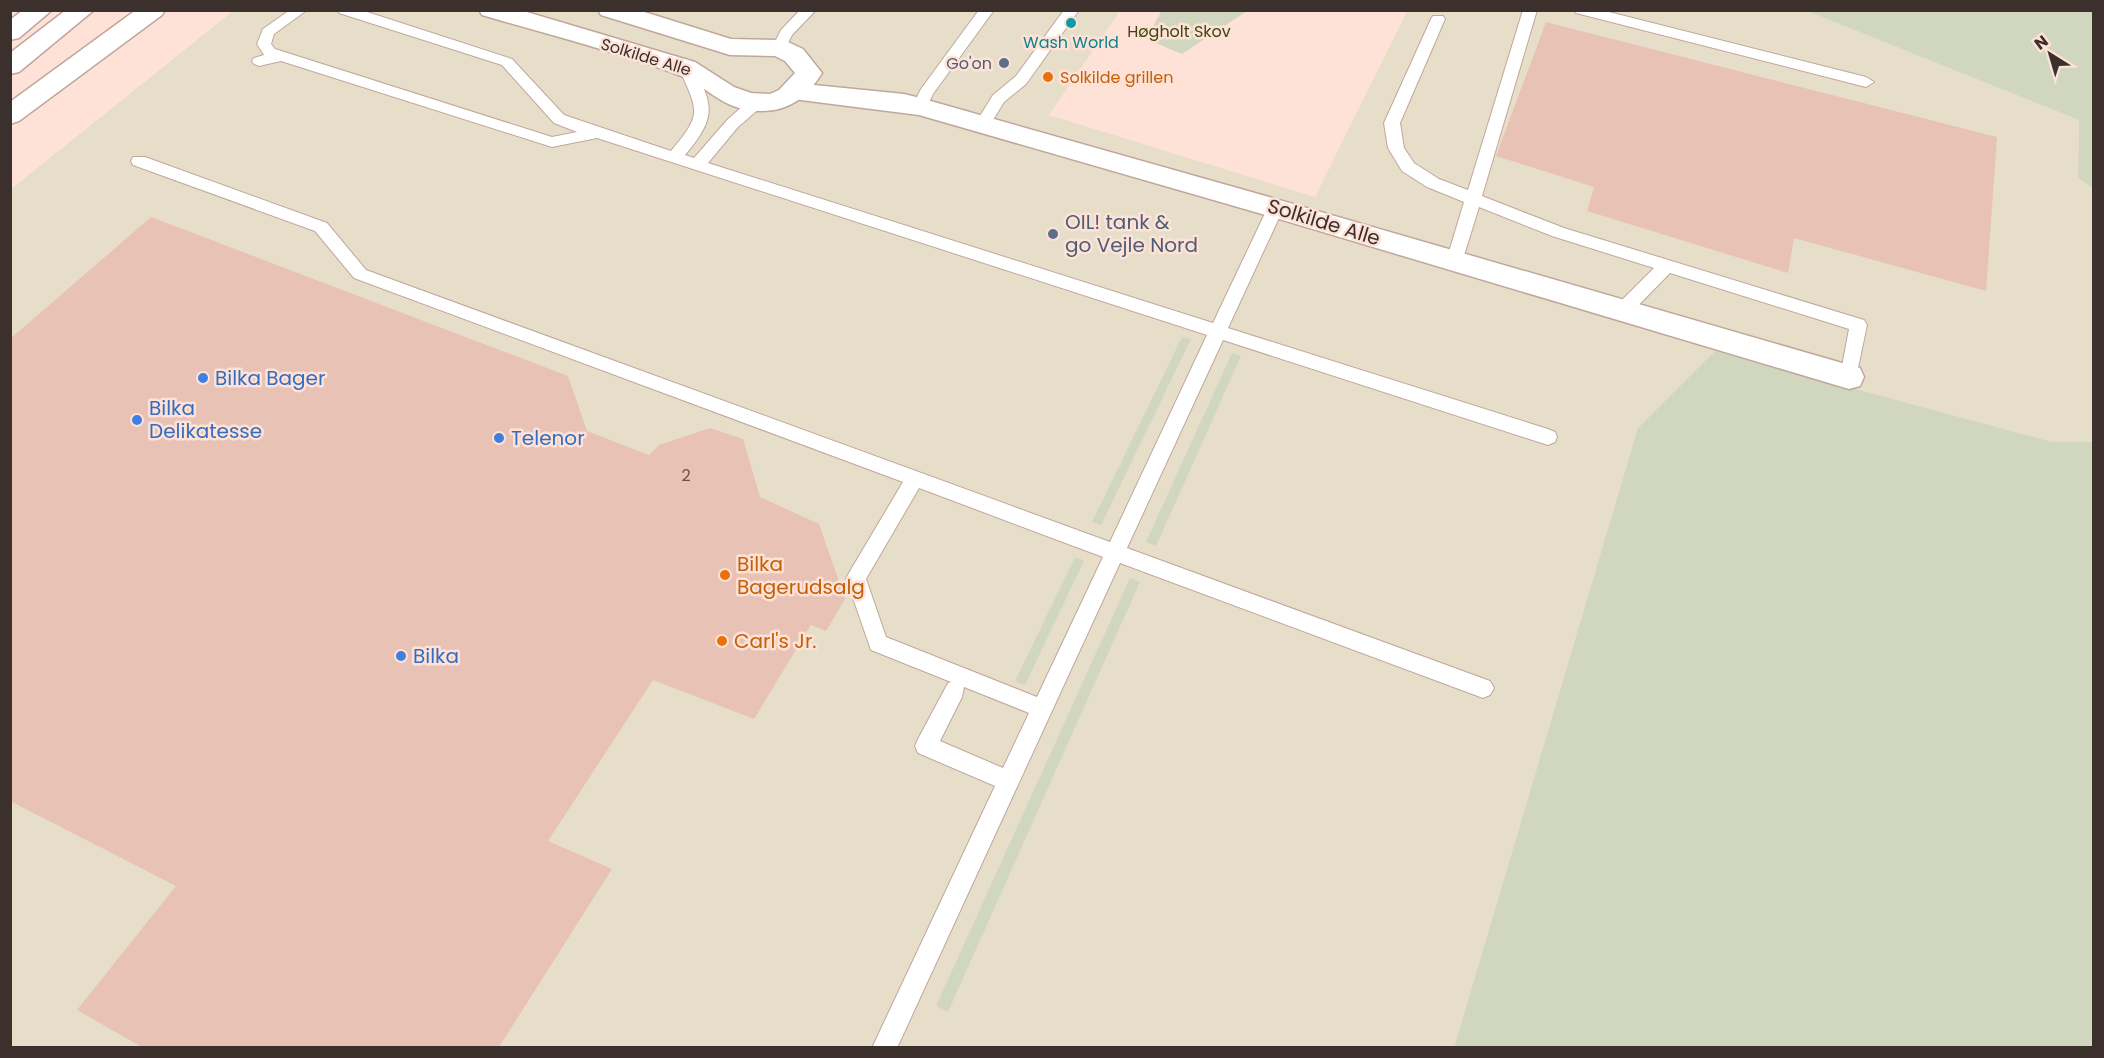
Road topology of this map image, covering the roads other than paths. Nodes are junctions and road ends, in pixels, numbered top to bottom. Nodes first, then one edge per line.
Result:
1 (40, 10) edge
2 (82, 10) edge
3 (115, 10) edge
4 (153, 10) edge
5 (300, 10) edge
6 (344, 10) edge
7 (491, 10) edge
8 (610, 10) edge
9 (809, 10) edge
10 (987, 10) edge
11 (1072, 10) edge
12 (1530, 10) edge
13 (1581, 10) edge
14 (1438, 19) dead end
15 (10, 32) edge
16 (779, 48) junction
17 (281, 56) junction
18 (259, 61) dead end
19 (10, 66) edge
20 (686, 68) junction
21 (801, 82) junction
22 (1866, 82) dead end
23 (10, 87) edge
24 (756, 103) junction
25 (912, 105) junction
26 (10, 115) edge
27 (983, 124) junction
28 (597, 133) junction
29 (675, 157) junction
30 (139, 161) dead end
31 (698, 164) junction
32 (1473, 199) junction
33 (1276, 207) junction
34 (1454, 262) junction
35 (1666, 266) junction
36 (1622, 311) junction
37 (1218, 331) junction
38 (1850, 377) joint
39 (1548, 437) dead end
40 (915, 479) junction
41 (1115, 553) junction
42 (1483, 688) dead end
43 (955, 690) dead end
44 (1043, 709) junction
45 (1009, 781) junction
46 (884, 1047) edge

1 - 15 street
2 - 19 street
3 - 23 street
4 - 26 street
5 - 17 lane
6 - 28 lane
7 - 20 street, Solkilde Alle
8 - 16 street, Solkilde Alle
9 - 16 lane
10 - 25 lane
11 - 27 lane
12 - 32 lane
13 - 22 lane
14 - 32 lane
16 - 21 street
17 - 18 lane
17 - 28 lane
20 - 24 street, Solkilde Alle
20 - 29 lane
21 - 24 street, Solkilde Alle
21 - 25 street, Solkilde Alle
24 - 31 lane
25 - 27 street, Solkilde Alle
27 - 33 street, Solkilde Alle
28 - 29 lane
29 - 31 lane
30 - 40 lane
31 - 37 lane
32 - 34 lane
32 - 35 lane
33 - 34 street, Solkilde Alle
33 - 37 lane
34 - 36 street, Solkilde Alle
35 - 36 lane
35 - 38 lane
36 - 38 street, Solkilde Alle
37 - 39 lane
37 - 41 lane
40 - 41 lane
40 - 44 lane
41 - 42 lane
41 - 44 lane
43 - 45 lane
44 - 45 lane
45 - 46 lane

